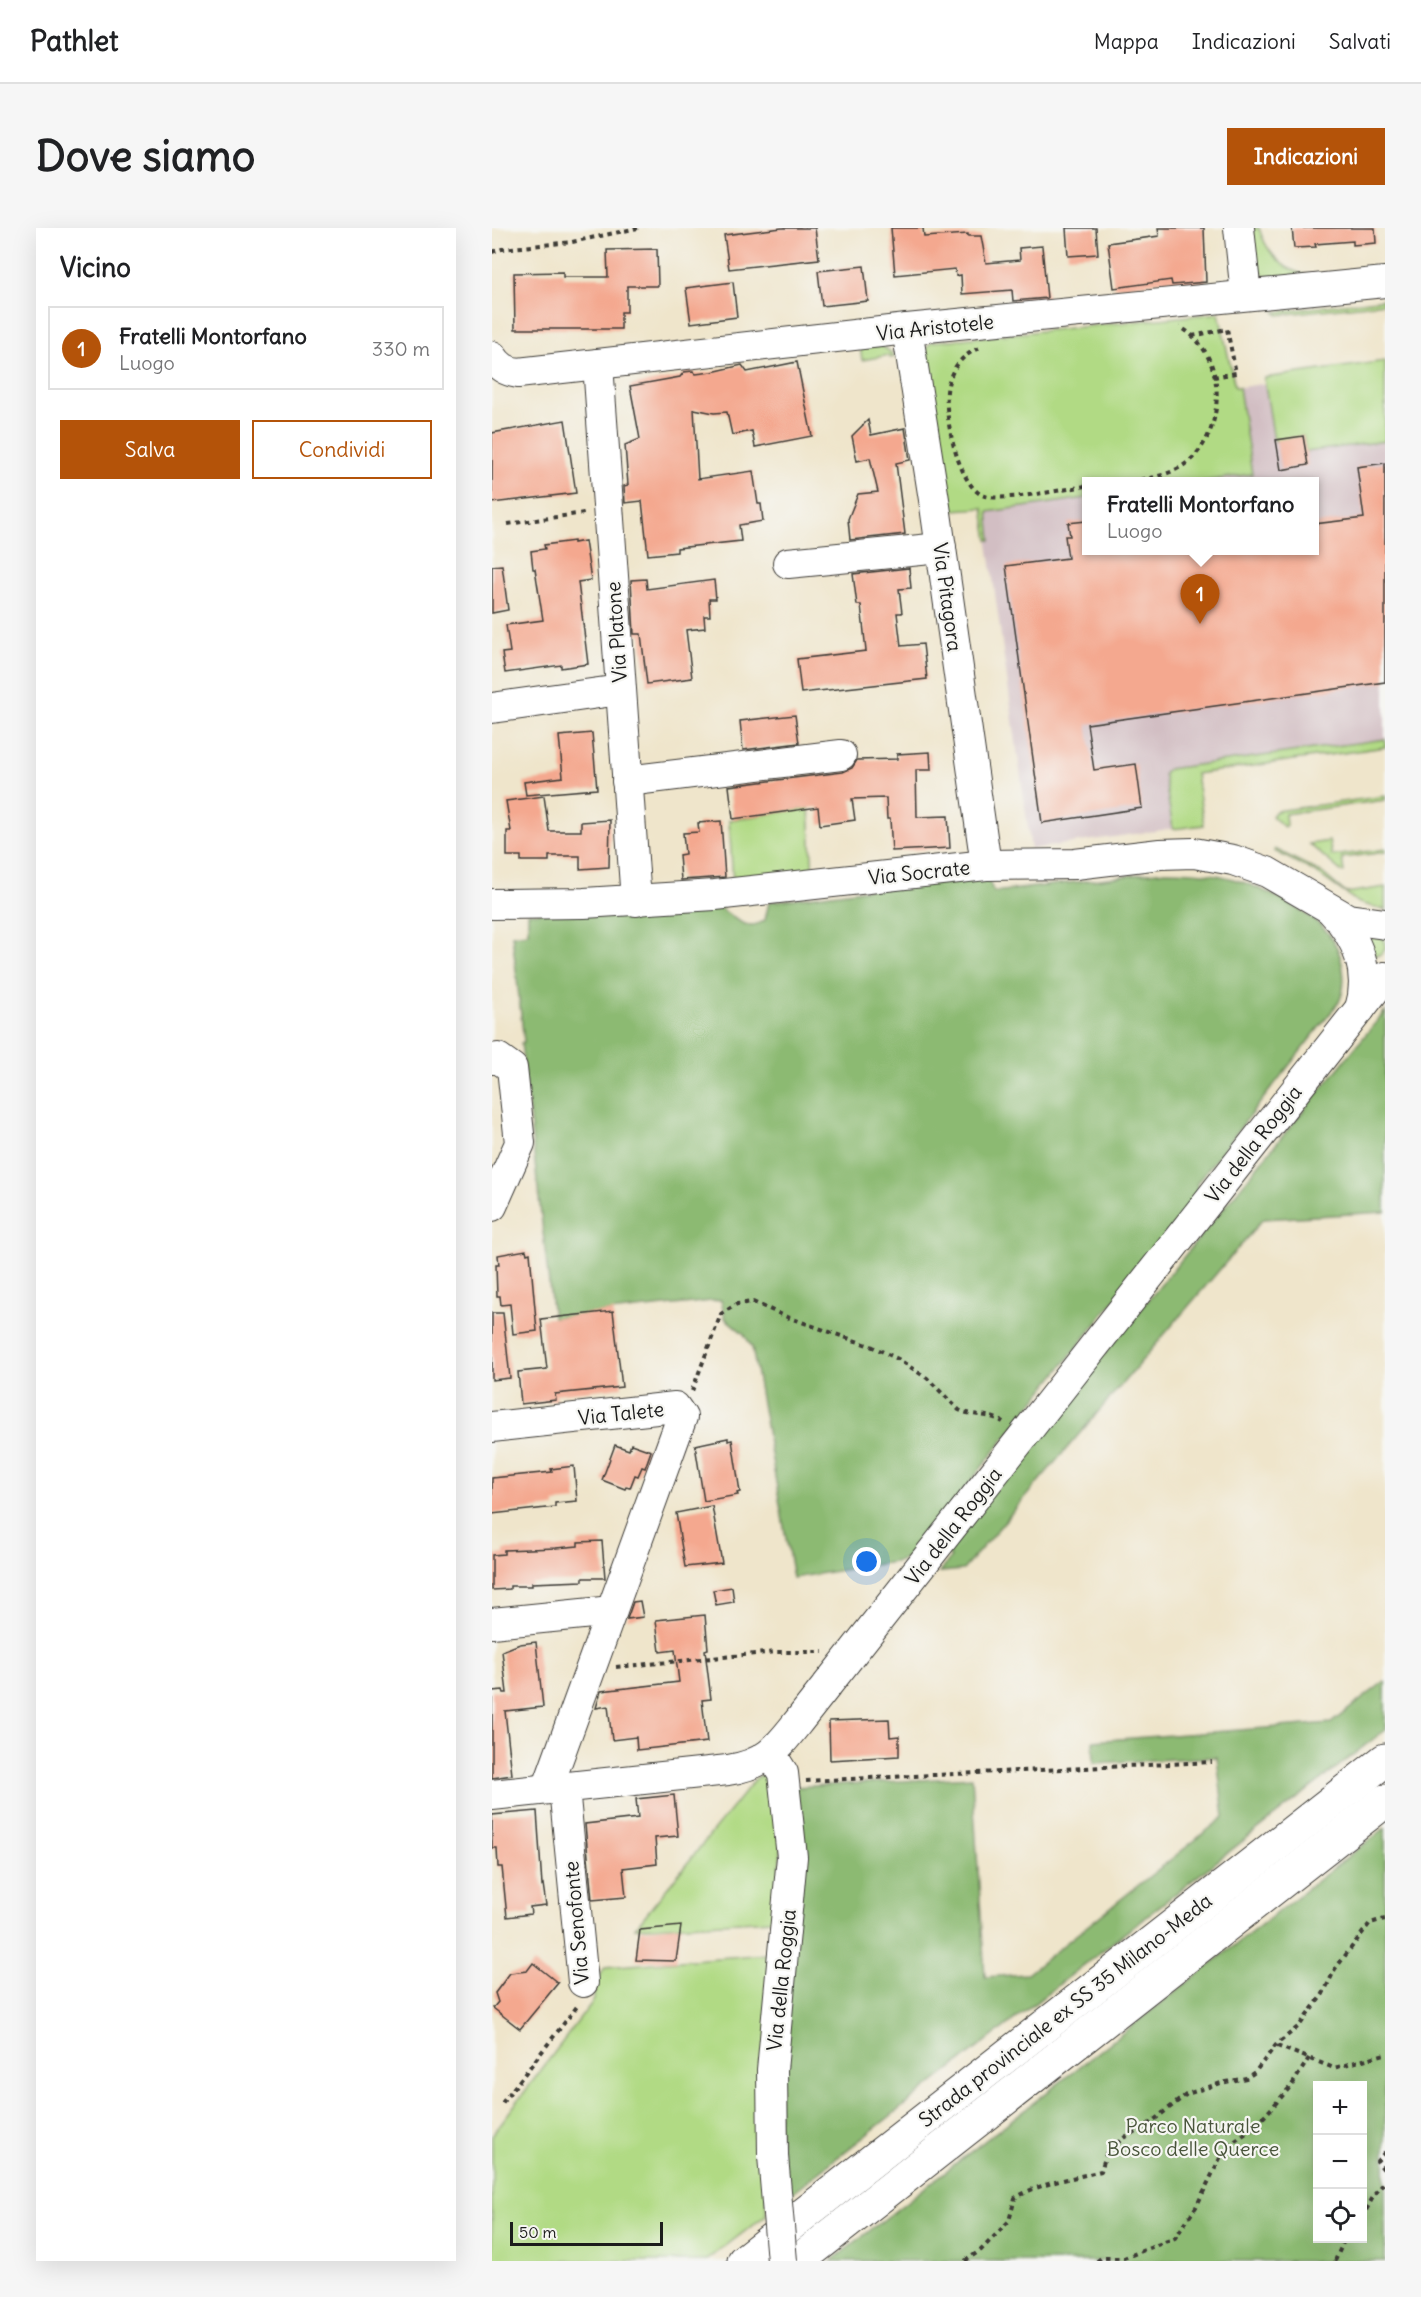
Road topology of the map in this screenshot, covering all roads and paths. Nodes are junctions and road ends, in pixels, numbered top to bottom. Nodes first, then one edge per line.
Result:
1 (638, 228) edge
2 (1239, 228) edge
3 (492, 252) edge
4 (1385, 282) edge
5 (1246, 295) junction
6 (1174, 325) dead end
7 (907, 329) junction
8 (1191, 336) junction
9 (982, 347) dead end
10 (492, 356) edge
11 (598, 364) junction
12 (1214, 377) junction
13 (1150, 477) edge
14 (1082, 487) edge
15 (608, 509) junction
16 (508, 524) dead end
17 (941, 548) junction
18 (788, 563) dead end
19 (620, 690) junction
20 (492, 708) edge
21 (841, 755) dead end
22 (627, 781) junction
23 (986, 865) junction
24 (636, 901) junction
25 (492, 904) edge
26 (1332, 911) junction
27 (1384, 924) edge
28 (1377, 972) edge
29 (1360, 1009) joint
30 (492, 1059) edge
31 (492, 1206) edge
32 (682, 1417) junction
33 (492, 1427) edge
34 (1023, 1437) junction
35 (612, 1611) junction
36 (492, 1623) edge
37 (845, 1663) junction
38 (591, 1669) junction
39 (771, 1754) junction
40 (1385, 1760) edge
41 (1212, 1762) dead end
42 (784, 1782) junction
43 (556, 1789) junction
44 (492, 1795) edge
45 (1385, 1801) edge
46 (1385, 1919) edge
47 (583, 1982) joint
48 (1276, 2045) junction
49 (1385, 2054) edge
50 (1309, 2058) junction
51 (502, 2103) dead end
52 (1385, 2152) edge
53 (1385, 2171) edge
54 (1385, 2182) edge
55 (1367, 2208) edge
56 (1343, 2243) edge
57 (744, 2261) edge
58 (782, 2261) edge
59 (798, 2261) edge
60 (965, 2261) edge
61 (1097, 2261) edge
62 (1335, 2261) edge

1 - 3 path
2 - 5 street
4 - 5 street, Via Aristotele
5 - 7 street, Via Aristotele
6 - 8 path
7 - 11 street, Via Aristotele
7 - 17 street, Via Pitagora
8 - 12 path
8 - 12 path
9 - 14 path
10 - 11 street, Via Aristotele
11 - 15 street, Via Platone
12 - 13 path
15 - 16 path
15 - 19 street, Via Platone
17 - 18 street
17 - 23 street, Via Pitagora
19 - 20 street
19 - 22 street, Via Platone
21 - 22 street
22 - 24 street, Via Platone
23 - 24 street, Via Socrate
23 - 26 street, Via Socrate
24 - 25 street, Via Socrate
26 - 27 street, Via Socrate
26 - 28 street, Via Socrate
28 - 29 street, Via Socrate
29 - 34 street, Via della Roggia
30 - 31 street
32 - 33 street, Via Talete
32 - 34 path
32 - 35 street, Via Talete
34 - 37 street, Via della Roggia
35 - 36 street
35 - 38 street, Via Senofonte
37 - 38 path
37 - 39 street, Via della Roggia
38 - 43 street, Via Senofonte
39 - 42 street, Via della Roggia
39 - 43 street
40 - 57 highway, Strada provinciale ex SS 35 Milano-Meda
41 - 42 path
42 - 58 street, Via della Roggia, bridge
43 - 44 street
43 - 47 street, Via Senofonte
45 - 59 highway, Strada provinciale ex SS 35 Milano-Meda
46 - 48 path
47 - 51 path, Via Senofonte
48 - 50 path
48 - 60 path
49 - 50 path
50 - 61 path
52 - 53 path
54 - 55 path
56 - 62 path

